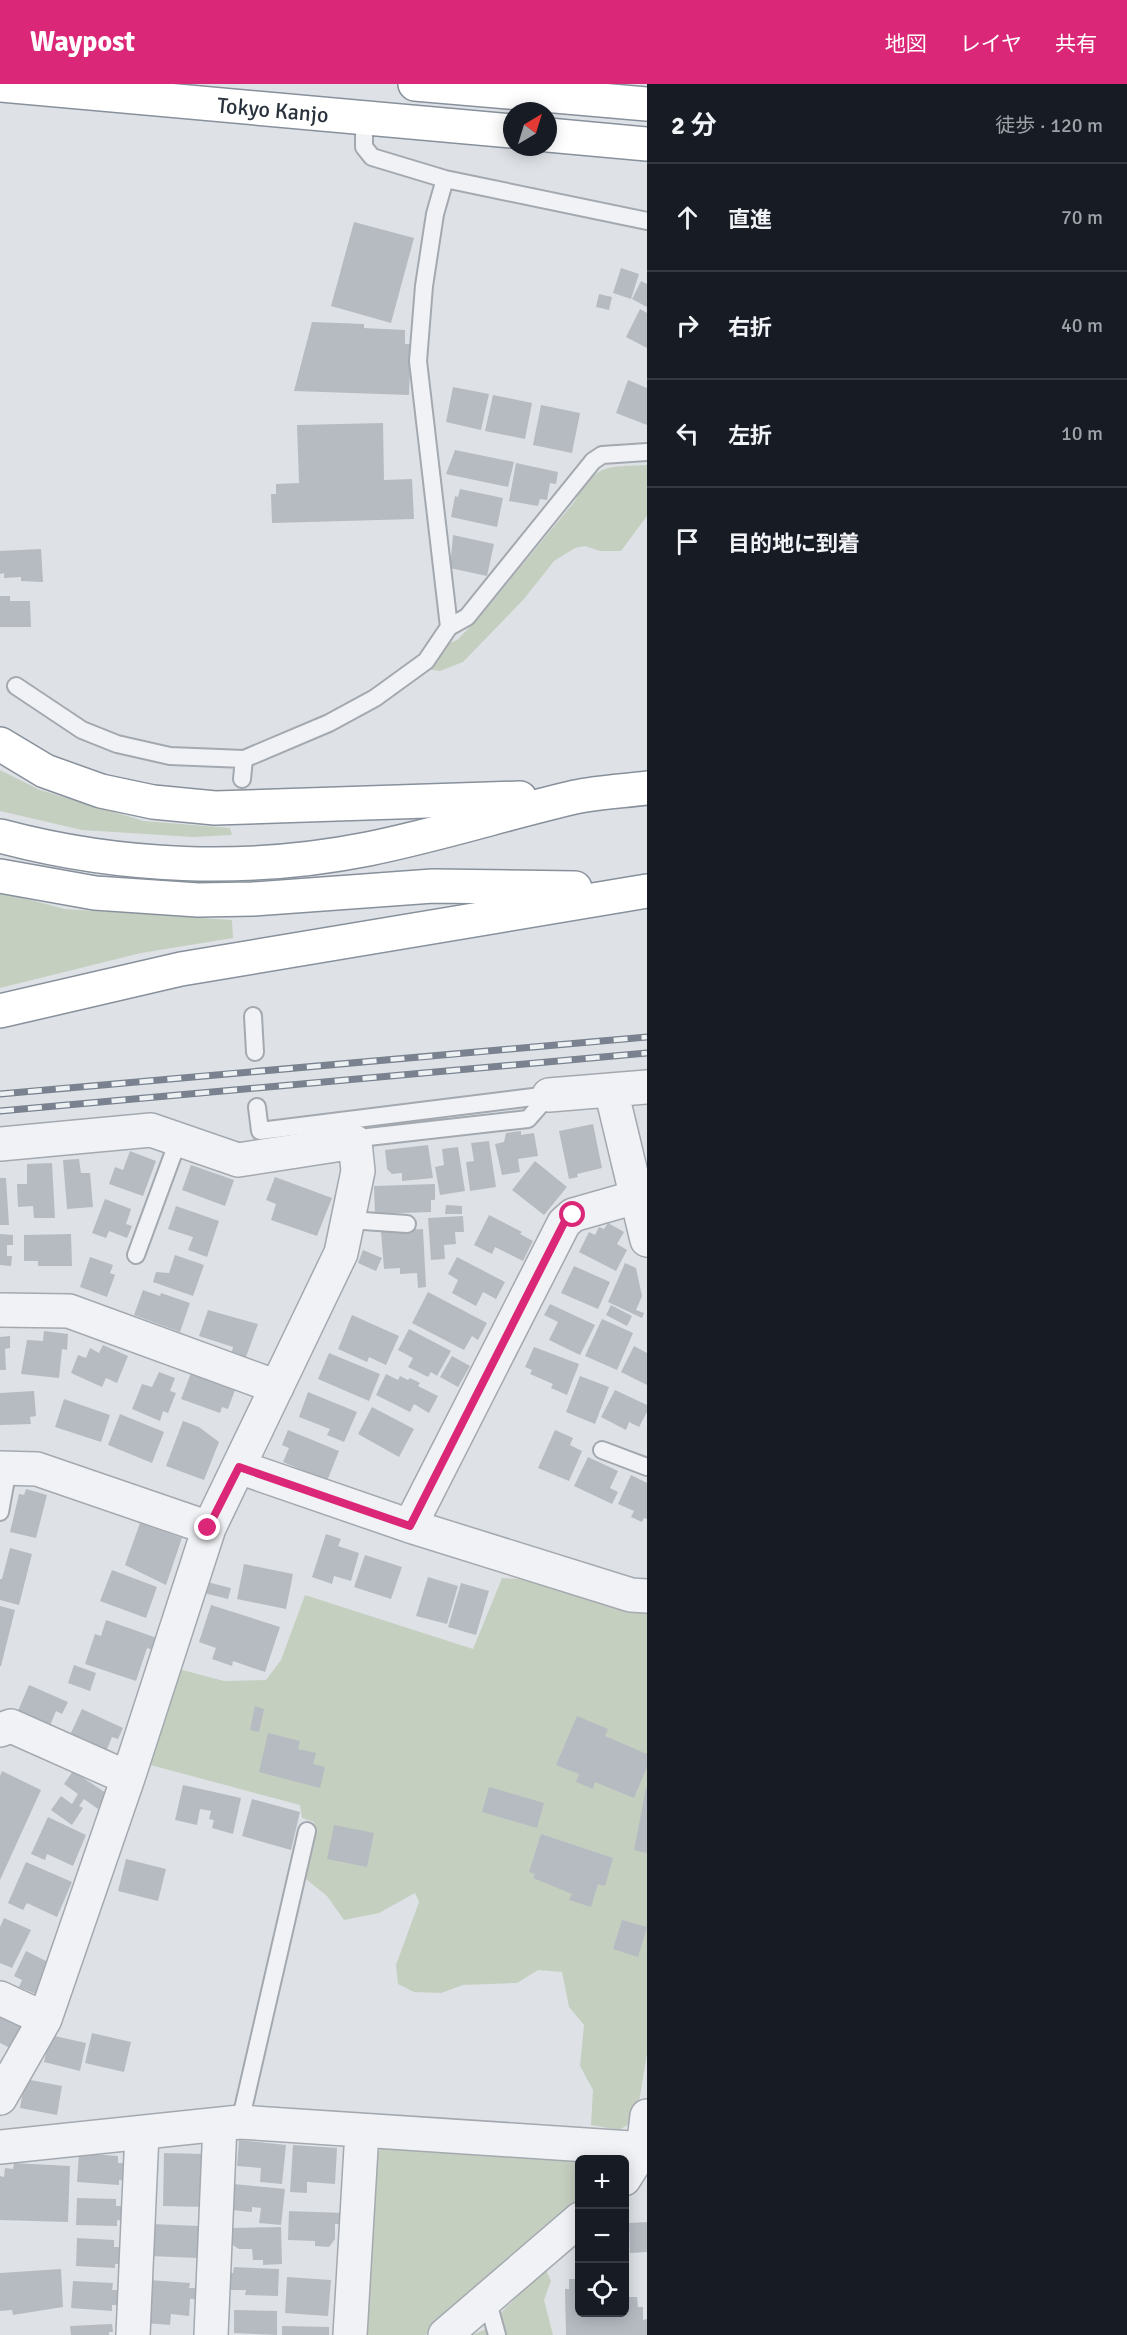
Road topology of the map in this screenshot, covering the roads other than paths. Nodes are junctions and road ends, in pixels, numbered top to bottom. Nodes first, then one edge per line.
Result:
1 (415, 84) edge
2 (0, 85) edge
3 (647, 104) edge
4 (364, 117) junction
5 (503, 130) edge
6 (557, 136) edge
7 (647, 144) edge
8 (445, 179) junction
9 (647, 221) edge
10 (647, 452) edge
11 (449, 627) junction
12 (16, 686) dead end
13 (0, 744) edge
14 (244, 759) junction
15 (242, 779) dead end
16 (647, 788) edge
17 (577, 796) junction
18 (0, 836) edge
19 (0, 876) edge
20 (646, 891) edge
21 (0, 1011) edge
22 (253, 1016) dead end
23 (255, 1052) dead end
24 (647, 1087) edge
25 (611, 1090) junction
26 (549, 1095) junction
27 (257, 1107) dead end
28 (178, 1138) junction
29 (355, 1142) junction
30 (0, 1144) edge
31 (636, 1197) junction
32 (349, 1220) junction
33 (407, 1224) dead end
34 (647, 1240) edge
35 (136, 1255) dead end
36 (0, 1310) edge
37 (277, 1387) junction
38 (602, 1450) dead end
39 (239, 1467) junction
40 (647, 1467) edge
41 (4, 1468) edge
42 (0, 1512) edge
43 (410, 1526) junction
44 (208, 1528) junction
45 (647, 1596) edge
46 (0, 1730) edge
47 (128, 1778) junction
48 (307, 1831) dead end
49 (0, 1998) edge
50 (45, 2019) junction
51 (0, 2098) edge
52 (647, 2116) edge
53 (230, 2123) junction
54 (363, 2131) junction
55 (142, 2133) junction
56 (0, 2147) edge
57 (645, 2149) edge
58 (629, 2172) edge
59 (575, 2222) edge
60 (487, 2299) junction
61 (133, 2335) edge
62 (211, 2335) edge
63 (350, 2335) edge
64 (445, 2335) edge
65 (497, 2335) edge

1 - 3 highway
2 - 4 highway, Tokyo Kanjo
4 - 5 highway, Tokyo Kanjo
4 - 8 lane
6 - 7 highway
8 - 9 lane
8 - 11 lane
10 - 11 lane
11 - 14 lane
12 - 14 lane
13 - 17 highway
14 - 15 lane
16 - 17 highway
17 - 18 highway
19 - 20 highway
20 - 21 highway
22 - 23 lane
24 - 25 street
25 - 26 street
25 - 31 street
26 - 27 lane
26 - 29 lane
28 - 29 street
28 - 30 street
28 - 35 lane
29 - 32 street
31 - 34 street
31 - 43 street
32 - 33 lane
32 - 37 street
36 - 37 street
37 - 39 street
38 - 40 lane
39 - 43 street
39 - 44 street
41 - 42 lane
41 - 44 street
43 - 45 street
44 - 47 street
46 - 47 street
47 - 50 street
48 - 53 lane
49 - 50 street
50 - 51 street
52 - 57 street
53 - 54 street
53 - 55 street
53 - 62 street
54 - 57 street
54 - 63 street
55 - 56 street
55 - 61 street
57 - 58 street
59 - 60 street
60 - 64 street
60 - 65 lane

